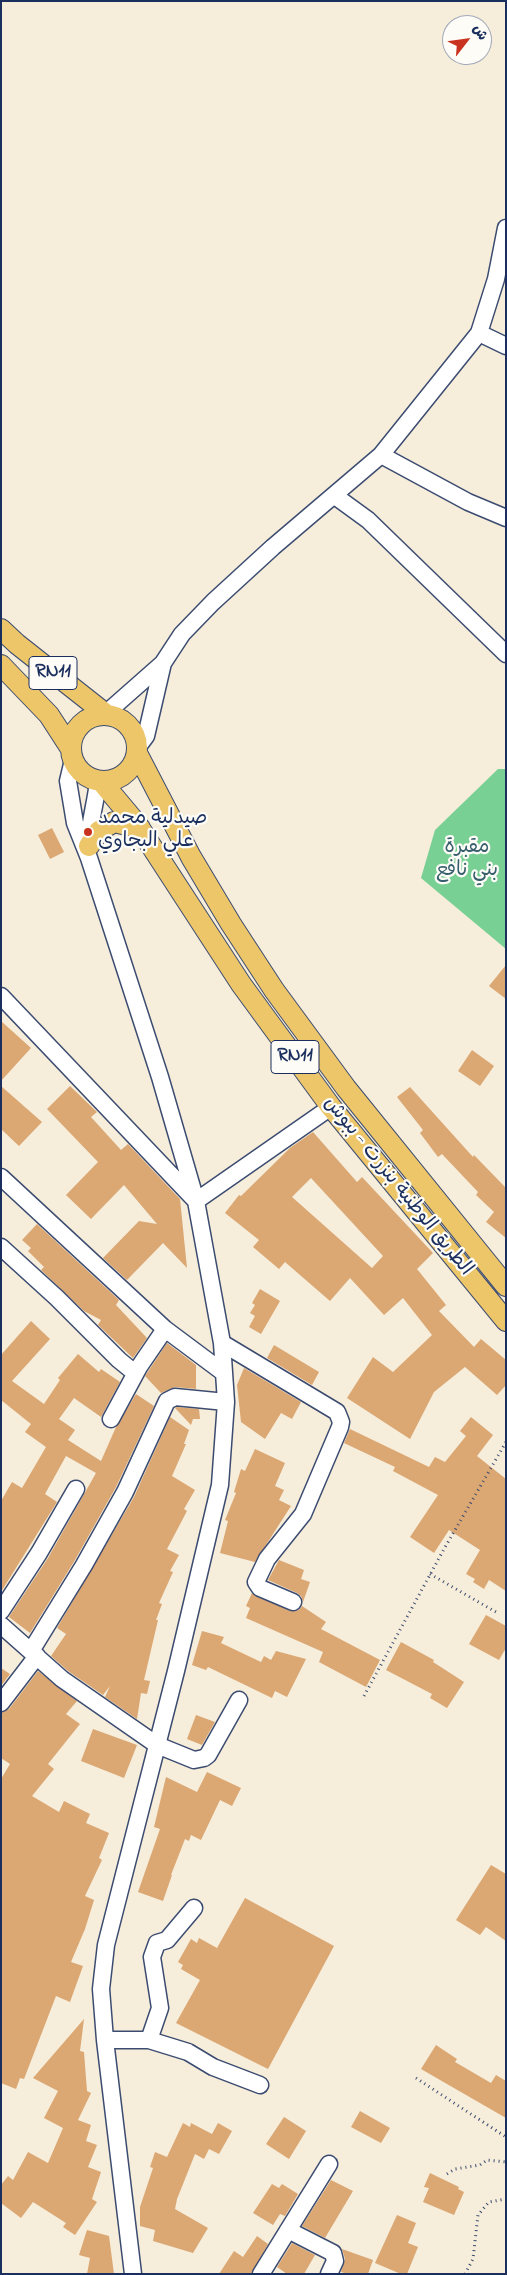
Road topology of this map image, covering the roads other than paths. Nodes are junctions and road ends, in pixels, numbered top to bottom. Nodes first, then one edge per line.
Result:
1 (506, 228) edge
2 (479, 333) junction
3 (506, 346) edge
4 (381, 455) junction
5 (335, 496) junction
6 (506, 518) edge
7 (1, 629) edge
8 (506, 654) edge
9 (163, 663) junction
10 (1, 665) edge
11 (107, 715) junction
12 (137, 750) junction
13 (72, 754) junction
14 (99, 781) junction
15 (140, 828) junction
16 (89, 852) junction
17 (1, 996) edge
18 (331, 1107) junction
19 (1, 1177) edge
20 (196, 1201) junction
21 (1, 1247) edge
22 (506, 1286) edge
23 (506, 1321) edge
24 (165, 1329) junction
25 (222, 1343) junction
26 (136, 1373) junction
27 (224, 1373) junction
28 (226, 1402) junction
29 (111, 1419) dead end
30 (76, 1489) dead end
31 (293, 1602) dead end
32 (1, 1611) edge
33 (1, 1625) edge
34 (34, 1654) junction
35 (239, 1700) dead end
36 (1, 1703) edge
37 (157, 1745) junction
38 (194, 1908) dead end
39 (105, 2040) junction
40 (149, 2040) junction
41 (260, 2085) dead end
42 (329, 2164) dead end
43 (288, 2230) junction
44 (133, 2274) edge
45 (261, 2274) edge
46 (329, 2274) edge

1 - 2 street
2 - 3 street
2 - 4 street
4 - 5 street
4 - 6 street
5 - 8 street
5 - 9 street
7 - 11 main road, RN11
9 - 11 street
9 - 12 street
10 - 13 main road, RN11
11 - 12 main road, RN11
11 - 13 main road
12 - 14 main road
12 - 22 main road, الطريق الوطنية بنزرت - ببوش / RN11
13 - 14 main road, RN11
13 - 16 street
14 - 15 main road, الطريق الوطنية بنزرت - ببوش / RN11
14 - 16 street
15 - 16 main road
15 - 18 main road, الطريق الوطنية بنزرت - ببوش / RN11
16 - 20 street
17 - 20 street
18 - 20 street
18 - 23 main road, الطريق الوطنية بنزرت - ببوش / RN11
19 - 24 street
20 - 25 street
21 - 26 street
24 - 26 street
24 - 27 street
25 - 27 street
25 - 31 street
26 - 29 street
27 - 28 street
28 - 34 street
28 - 37 street
30 - 32 street
33 - 34 street
34 - 36 street
34 - 37 street
35 - 37 street
37 - 39 street
38 - 40 street
39 - 40 street
39 - 44 street
40 - 41 street
42 - 43 street
43 - 45 street
43 - 46 street

